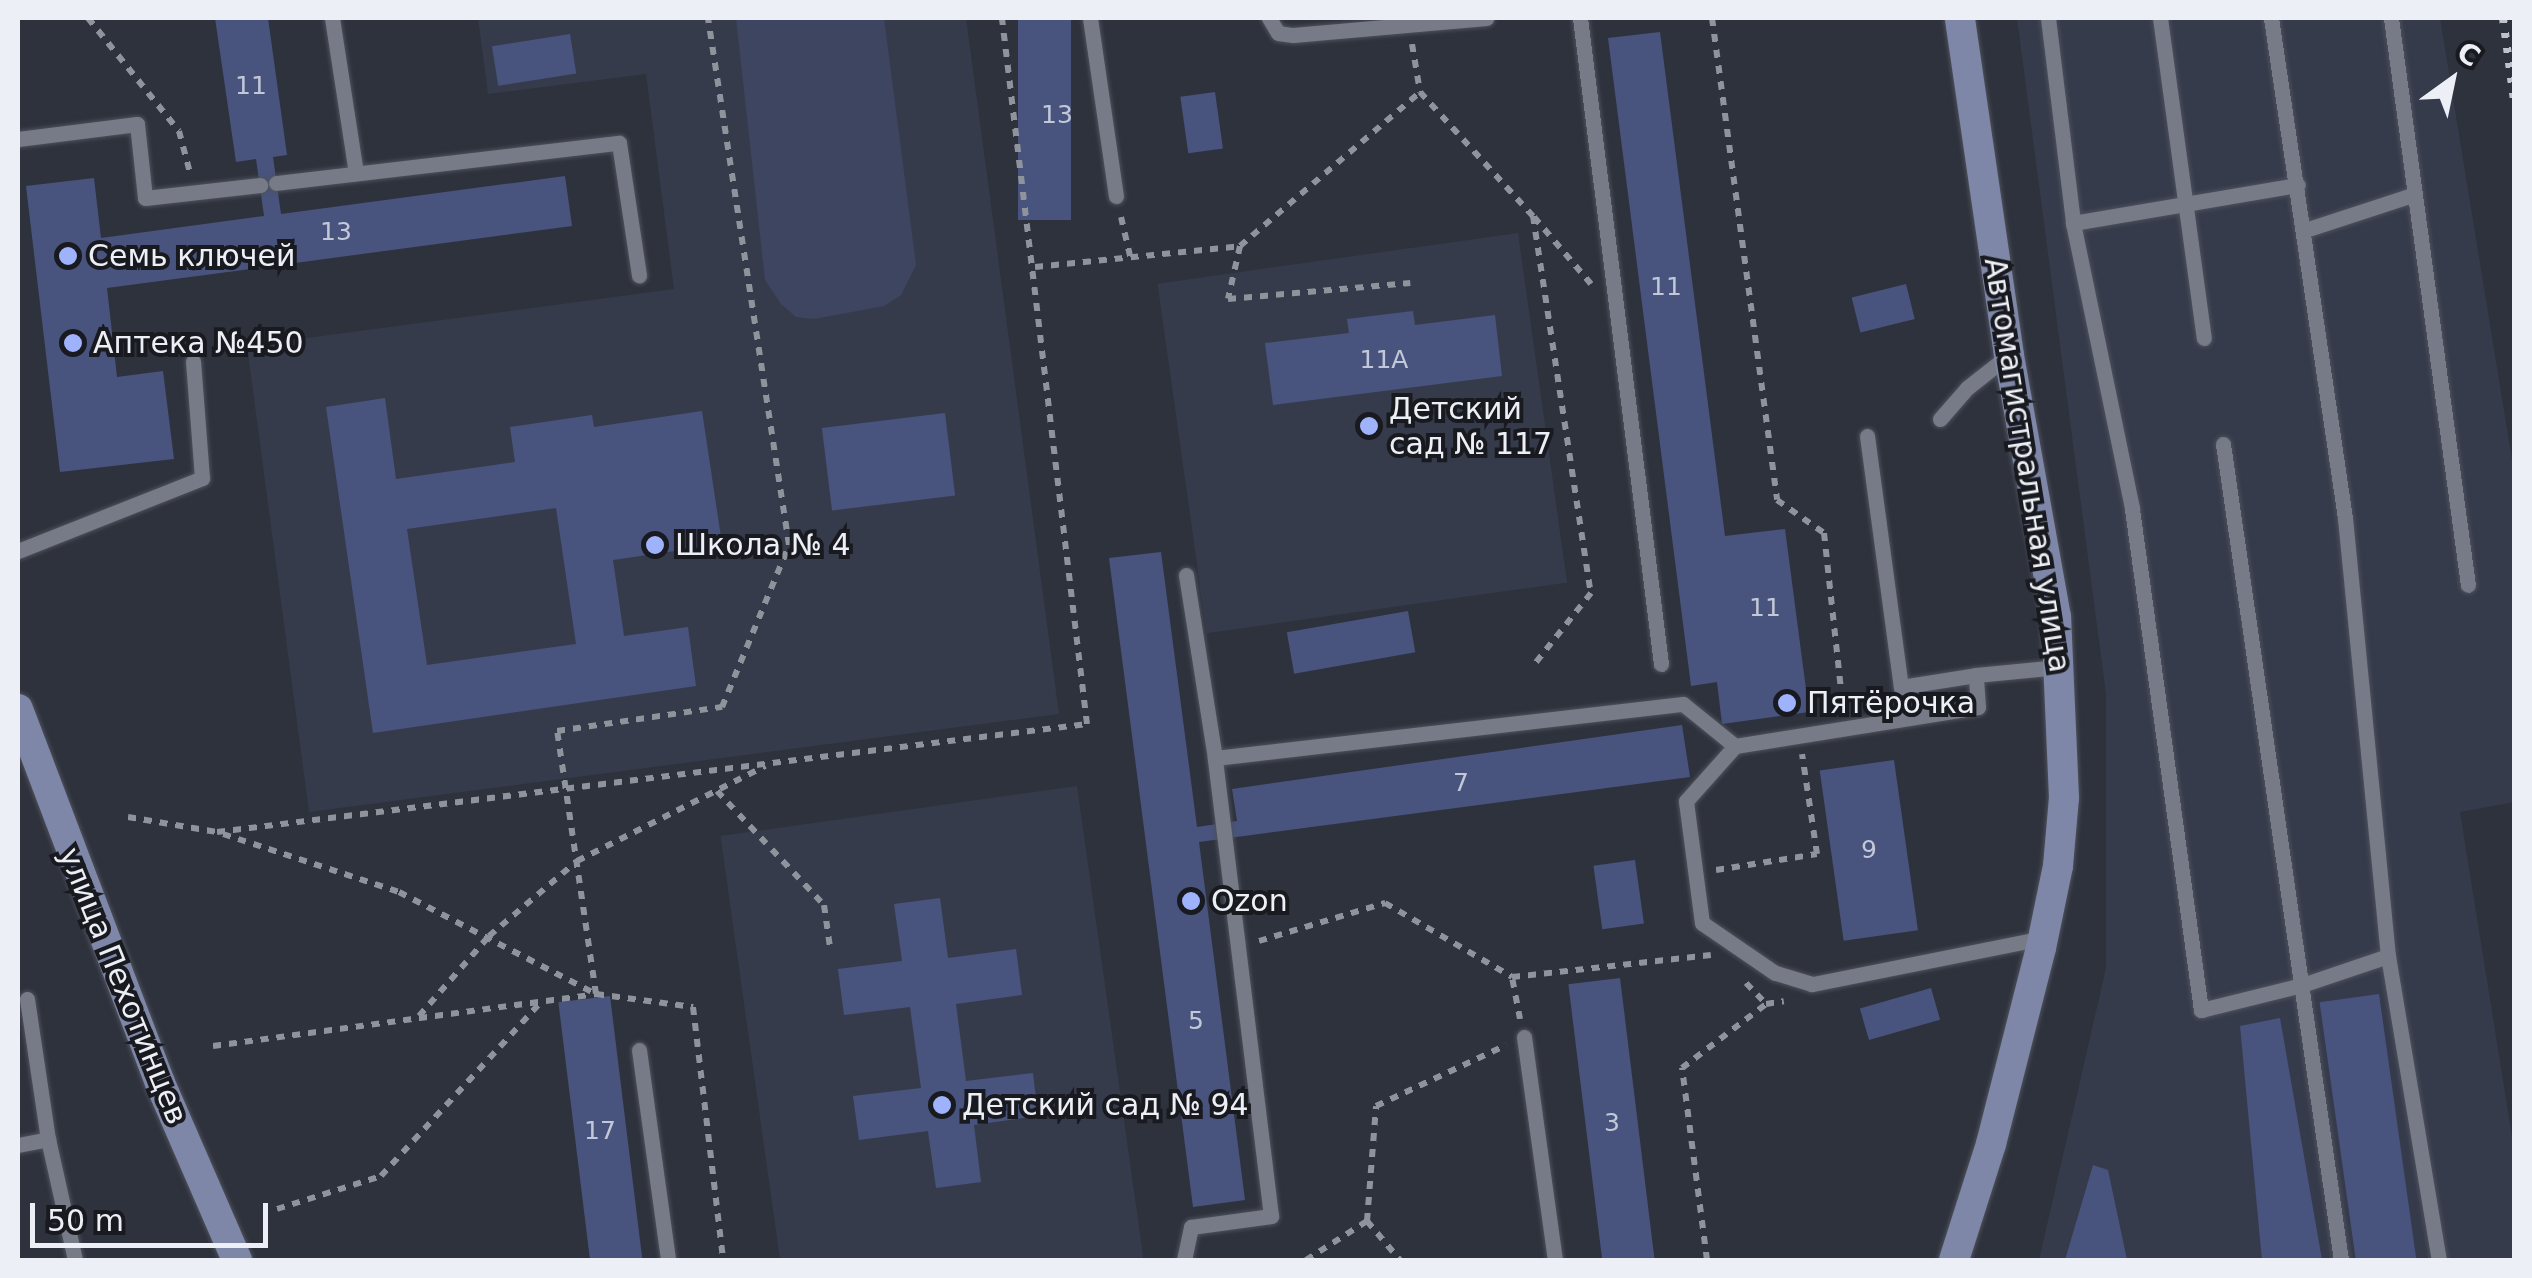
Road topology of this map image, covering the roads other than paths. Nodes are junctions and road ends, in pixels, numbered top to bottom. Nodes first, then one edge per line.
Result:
1 (332, 18) edge
2 (1090, 18) edge
3 (1269, 18) edge
4 (1486, 18) edge
5 (1580, 18) edge
6 (1960, 18) edge
7 (2048, 18) edge
8 (2160, 18) edge
9 (2270, 18) edge
10 (2391, 18) edge
11 (18, 139) edge
12 (356, 173) junction
13 (2298, 184) junction
14 (1116, 196) road end
15 (2412, 196) junction
16 (2186, 204) junction
17 (2073, 223) junction
18 (2305, 230) junction
19 (639, 276) dead end
20 (2204, 338) dead end
21 (2009, 356) junction
22 (193, 361) dead end
23 (1940, 419) dead end
24 (1867, 436) dead end
25 (2223, 444) dead end
26 (18, 551) edge
27 (1186, 575) dead end
28 (2468, 585) dead end
29 (1661, 664) dead end
30 (2059, 667) junction
31 (1976, 675) junction
32 (18, 709) edge
33 (1735, 746) junction
34 (1215, 758) junction
35 (2043, 938) junction
36 (2388, 956) junction
37 (2302, 986) junction
38 (27, 999) dead end
39 (1524, 1038) road end
40 (638, 1050) dead end
41 (48, 1139) junction
42 (18, 1145) edge
43 (75, 1260) edge
44 (237, 1260) edge
45 (668, 1260) edge
46 (1184, 1260) edge
47 (1555, 1260) edge
48 (1954, 1260) edge
49 (2341, 1260) edge
50 (2439, 1260) edge

1 - 12 lane
2 - 14 lane
3 - 4 lane
5 - 29 lane
6 - 21 main road, Автомагистральная улица
7 - 17 lane
8 - 16 lane
9 - 13 lane
10 - 15 lane
11 - 12 lane
12 - 19 lane
13 - 16 lane
13 - 18 lane
15 - 18 lane
15 - 28 lane
16 - 17 lane
16 - 20 lane
17 - 37 lane
18 - 36 lane
21 - 23 lane
21 - 30 main road, Автомагистральная улица
22 - 26 lane
24 - 31 lane
25 - 37 lane
27 - 34 lane
30 - 31 lane
30 - 35 main road, Автомагистральная улица
31 - 33 lane
32 - 44 main road, улица Пехотинцев
33 - 34 lane
33 - 35 lane
34 - 46 lane
35 - 48 main road, Автомагистральная улица
36 - 37 lane
36 - 50 lane
37 - 49 lane
38 - 41 lane
39 - 47 lane
40 - 45 lane
41 - 42 lane
41 - 43 lane

